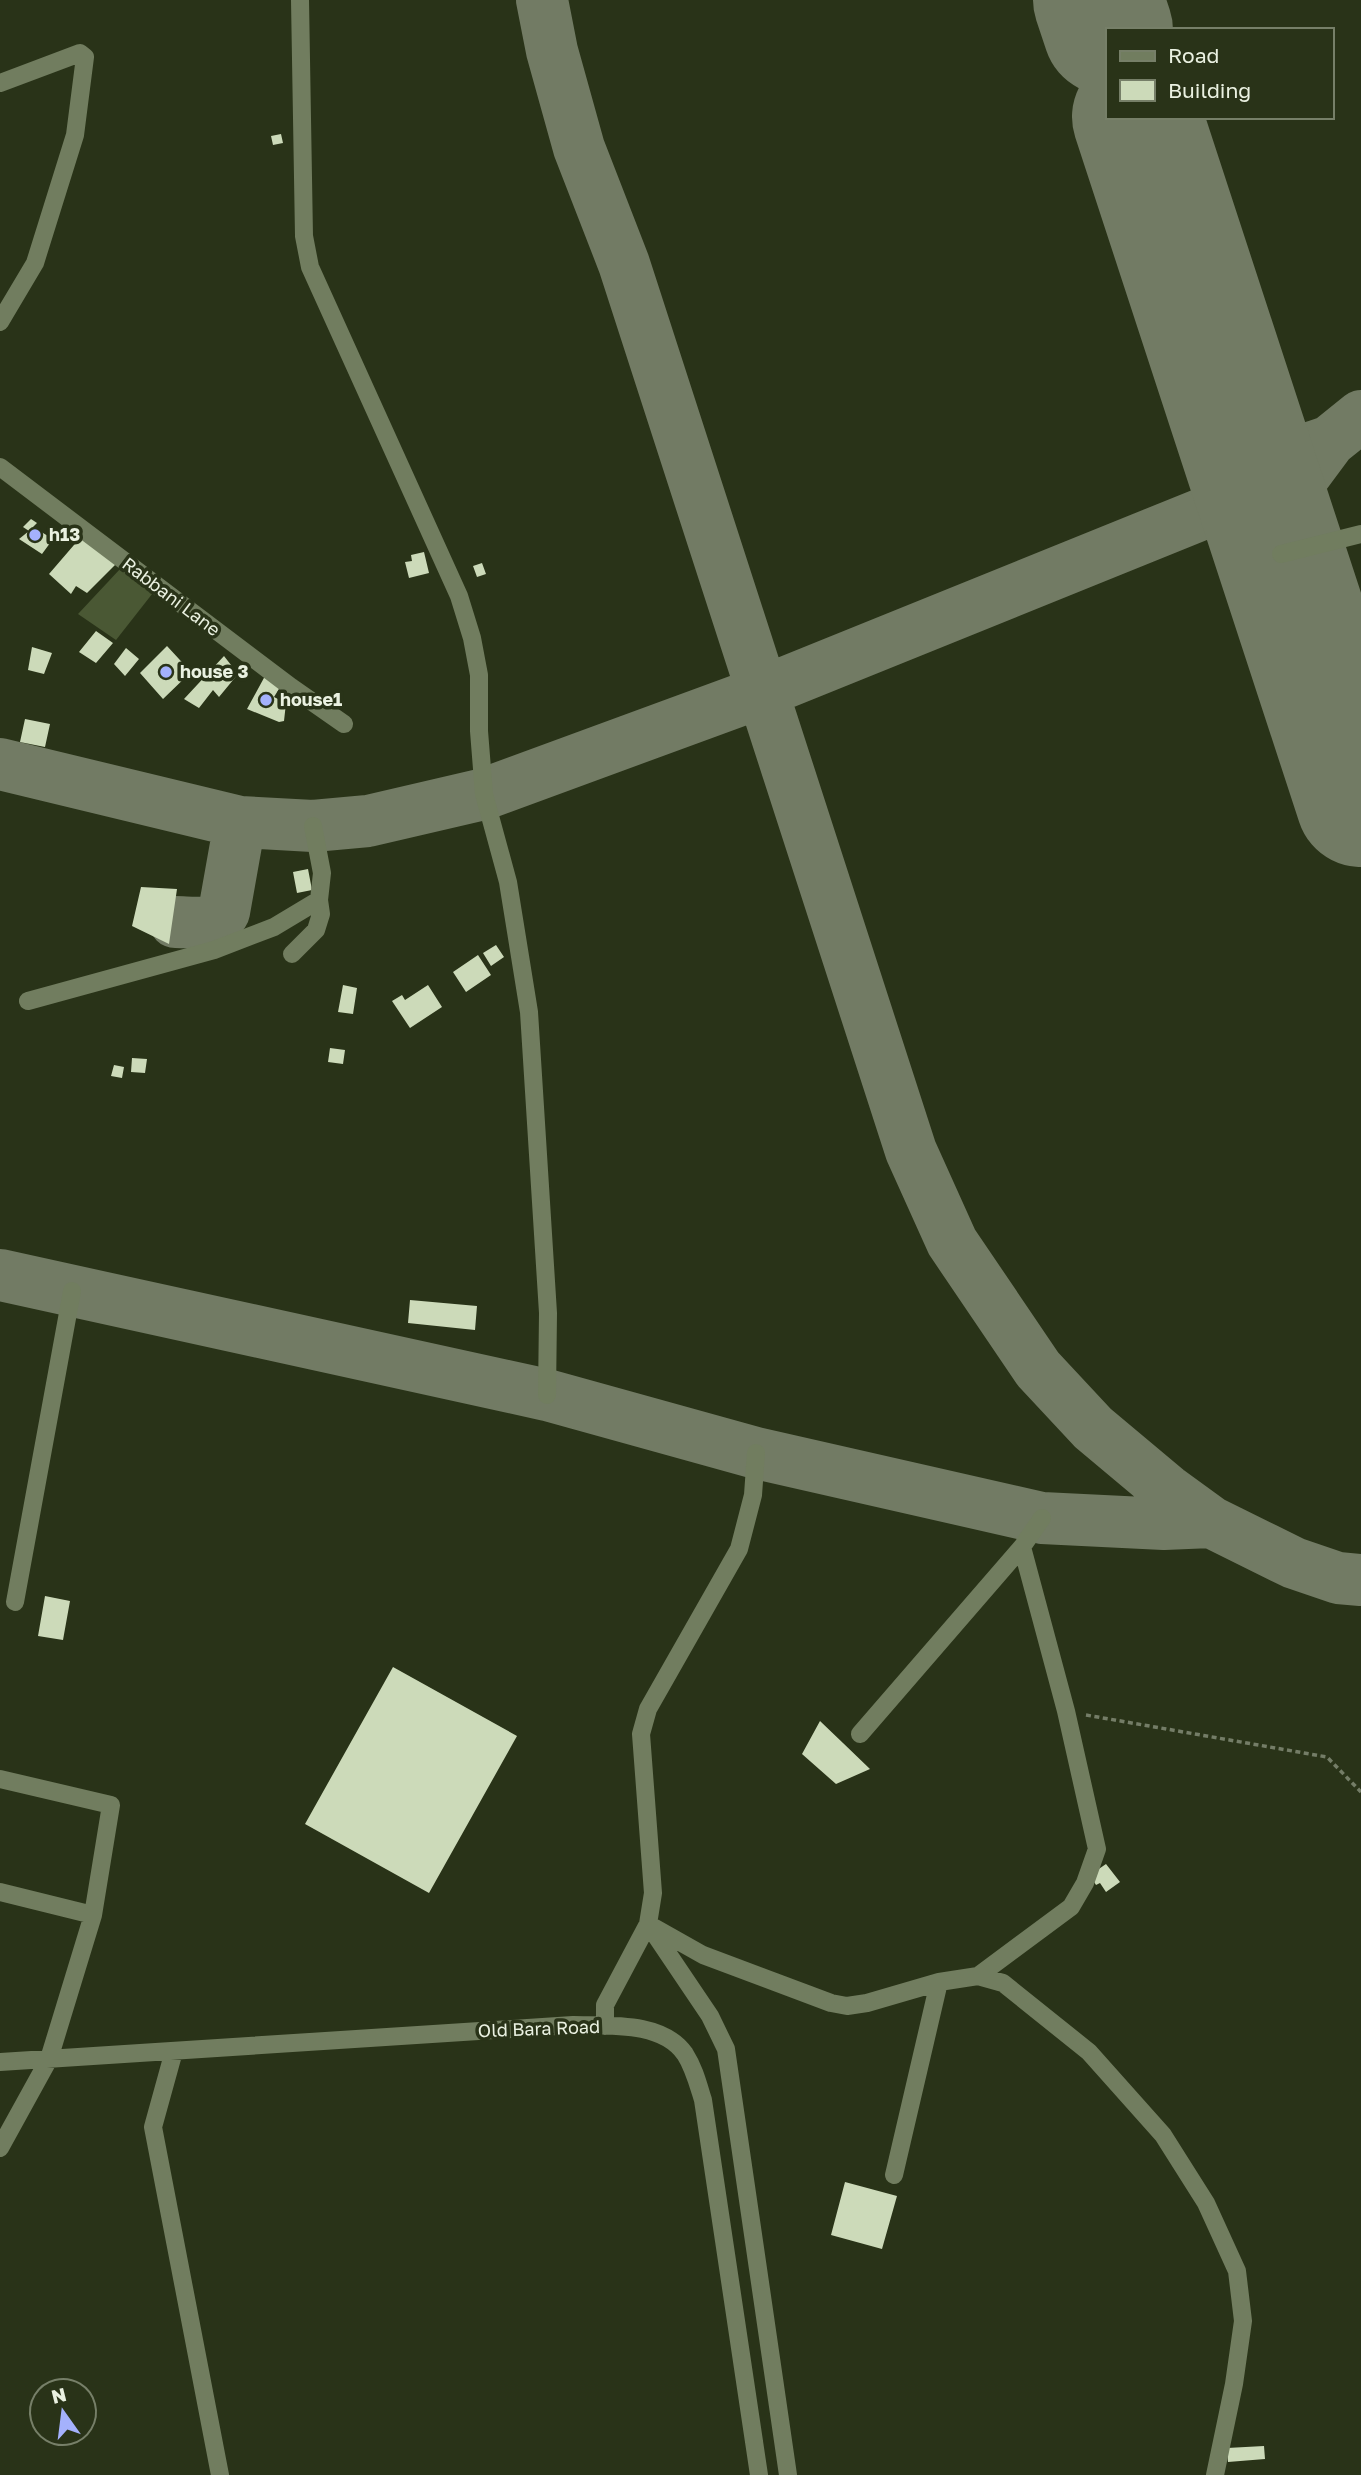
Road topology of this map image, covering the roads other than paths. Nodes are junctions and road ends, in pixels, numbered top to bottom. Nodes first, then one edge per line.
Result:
1 (300, 0) edge
2 (0, 83) edge
3 (0, 322) edge
4 (0, 467) edge
5 (1361, 534) edge
6 (1281, 554) dead end
7 (344, 724) dead end
8 (313, 826) dead end
9 (319, 900) junction
10 (292, 954) dead end
11 (28, 1001) dead end
12 (72, 1291) dead end
13 (547, 1395) dead end
14 (756, 1453) dead end
15 (1042, 1518) dead end
16 (1022, 1547) junction
17 (15, 1602) dead end
18 (860, 1734) dead end
19 (0, 1779) edge
20 (0, 1892) edge
21 (93, 1915) junction
22 (648, 1924) junction
23 (978, 1976) junction
24 (939, 1982) junction
25 (605, 2026) junction
26 (174, 2052) junction
27 (49, 2059) junction
28 (0, 2062) edge
29 (0, 2148) edge
30 (894, 2175) dead end
31 (220, 2475) edge
32 (759, 2475) edge
33 (788, 2475) edge
34 (1215, 2475) edge

1 - 13 street
2 - 3 street
4 - 7 street, Rabbani Lane
5 - 6 street
8 - 9 street
9 - 10 street
9 - 11 street
12 - 17 street
14 - 22 street
15 - 16 street
16 - 18 street
16 - 23 street
19 - 21 street
20 - 21 street
21 - 27 street
22 - 24 street
22 - 25 street
22 - 33 street
23 - 24 street
23 - 34 street
24 - 30 street
25 - 26 street, Old Bara Road
25 - 32 street, Old Bara Road
26 - 27 street, Old Bara Road
26 - 31 street
27 - 28 street, Old Bara Road
27 - 29 street

